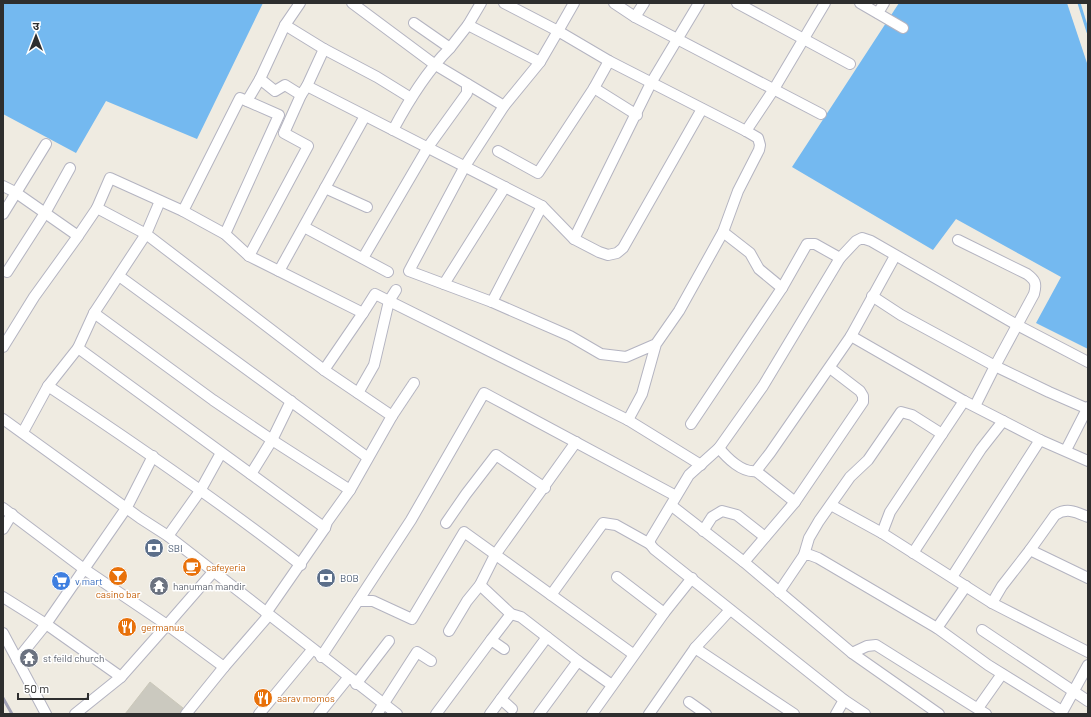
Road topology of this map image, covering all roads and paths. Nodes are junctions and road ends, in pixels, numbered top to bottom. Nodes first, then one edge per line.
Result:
1 (300, 3) edge
2 (352, 3) edge
3 (482, 3) edge
4 (504, 3) edge
5 (574, 3) edge
6 (614, 3) edge
7 (644, 3) edge
8 (699, 3) edge
9 (737, 3) edge
10 (825, 3) edge
11 (860, 3) edge
12 (884, 3) edge
13 (878, 13) junction
14 (635, 16) junction
15 (414, 23) dead end
16 (285, 25) junction
17 (468, 25) junction
18 (903, 28) dead end
19 (558, 31) junction
20 (678, 38) junction
21 (804, 39) junction
22 (450, 48) junction
23 (324, 49) junction
24 (609, 60) junction
25 (540, 62) junction
26 (434, 64) junction
27 (850, 64) dead end
28 (260, 79) junction
29 (652, 83) junction
30 (467, 84) junction
31 (307, 86) junction
32 (594, 88) junction
33 (774, 89) junction
34 (300, 95) junction
35 (410, 98) junction
36 (247, 101) junction
37 (504, 106) junction
38 (702, 109) junction
39 (637, 114) junction
40 (821, 114) dead end
41 (365, 116) junction
42 (393, 130) junction
43 (746, 131) junction
44 (46, 144) dead end
45 (428, 148) junction
46 (498, 151) dead end
47 (465, 166) junction
48 (70, 168) dead end
49 (3, 186) edge
50 (505, 187) junction
51 (325, 188) junction
52 (15, 192) junction
53 (160, 202) junction
54 (542, 206) junction
55 (367, 207) dead end
56 (97, 208) junction
57 (183, 211) junction
58 (45, 213) junction
59 (3, 214) edge
60 (304, 227) junction
61 (723, 232) junction
62 (146, 234) junction
63 (225, 234) junction
64 (78, 236) junction
65 (574, 239) junction
66 (958, 240) dead end
67 (249, 256) junction
68 (895, 256) junction
69 (363, 258) junction
70 (840, 258) junction
71 (279, 271) junction
72 (7, 272) dead end
73 (388, 272) dead end
74 (119, 276) junction
75 (444, 284) junction
76 (782, 288) junction
77 (396, 290) dead end
78 (872, 296) junction
79 (389, 301) junction
80 (492, 302) junction
81 (94, 313) junction
82 (363, 313) junction
83 (1017, 325) junction
84 (851, 336) junction
85 (656, 344) junction
86 (3, 347) edge
87 (78, 348) junction
88 (1088, 362) edge
89 (995, 366) junction
90 (830, 368) junction
91 (324, 370) junction
92 (414, 383) dead end
93 (48, 386) junction
94 (358, 393) junction
95 (291, 401) junction
96 (964, 401) junction
97 (975, 406) junction
98 (1088, 408) edge
99 (392, 416) junction
100 (3, 418) edge
101 (628, 420) junction
102 (1003, 421) junction
103 (691, 424) dead end
104 (23, 432) junction
105 (942, 434) junction
106 (272, 440) junction
107 (1040, 440) junction
108 (576, 442) junction
109 (719, 448) junction
110 (1066, 450) junction
111 (221, 453) junction
112 (153, 456) junction
113 (367, 457) junction
114 (1088, 461) edge
115 (701, 465) junction
116 (756, 471) junction
117 (251, 474) junction
118 (544, 488) junction
119 (350, 490) junction
120 (200, 491) junction
121 (676, 496) junction
122 (795, 502) junction
123 (831, 505) junction
124 (672, 506) junction
125 (127, 507) junction
126 (3, 508) edge
127 (12, 514) junction
128 (1088, 517) edge
129 (446, 523) dead end
130 (325, 528) junction
131 (3, 529) edge
132 (703, 531) junction
133 (882, 533) junction
134 (168, 536) junction
135 (765, 537) junction
136 (650, 544) junction
137 (1030, 550) junction
138 (913, 553) junction
139 (495, 555) junction
140 (804, 555) junction
141 (744, 562) junction
142 (300, 565) junction
143 (84, 569) junction
144 (214, 572) junction
145 (617, 577) dead end
146 (952, 577) junction
147 (692, 578) junction
148 (1088, 578) edge
149 (480, 585) junction
150 (966, 586) junction
151 (779, 592) junction
152 (551, 596) junction
153 (3, 597) edge
154 (358, 601) junction
155 (992, 603) junction
156 (730, 610) junction
157 (664, 613) junction
158 (268, 614) junction
159 (511, 614) junction
160 (46, 624) junction
161 (167, 625) junction
162 (937, 628) junction
163 (982, 630) dead end
164 (449, 631) dead end
165 (3, 633) edge
166 (547, 637) junction
167 (491, 640) junction
168 (389, 641) dead end
169 (695, 648) junction
170 (504, 649) dead end
171 (312, 650) junction
172 (1088, 652) edge
173 (852, 653) junction
174 (633, 654) junction
175 (321, 657) junction
176 (17, 660) junction
177 (431, 661) dead end
178 (578, 661) junction
179 (1088, 665) edge
180 (224, 667) junction
181 (1002, 674) junction
182 (121, 677) junction
183 (348, 678) junction
184 (356, 684) junction
185 (612, 685) junction
186 (1074, 693) junction
187 (501, 700) junction
188 (844, 700) junction
189 (689, 702) dead end
190 (1088, 702) edge
191 (384, 706) junction
192 (512, 709) dead end
193 (982, 711) edge
194 (1062, 713) edge
195 (46, 714) edge
196 (75, 714) edge
197 (186, 714) edge
198 (258, 714) edge
199 (319, 714) edge
200 (377, 714) edge
201 (396, 714) edge
202 (436, 714) edge
203 (490, 714) edge
204 (539, 714) edge
205 (592, 714) edge
206 (649, 714) edge
207 (706, 714) edge
208 (794, 714) edge
209 (836, 714) edge
210 (865, 714) edge
211 (939, 714) edge

1 - 16 street
2 - 26 street
3 - 17 street
4 - 19 street
5 - 19 street
6 - 14 street
7 - 14 street
8 - 20 street
9 - 21 street
10 - 21 street
11 - 13 street
12 - 13 street
13 - 18 street
14 - 20 street
15 - 22 street
16 - 23 street
16 - 28 street
17 - 22 street
17 - 25 street
19 - 24 street
19 - 25 street
20 - 29 street
20 - 33 street
21 - 27 street
21 - 33 street
22 - 26 street
23 - 31 street
23 - 35 street
24 - 29 street
24 - 32 street
25 - 37 street
26 - 30 street
26 - 35 street
28 - 34 street
28 - 36 street
29 - 38 street
29 - 39 street
30 - 37 street
30 - 45 street
31 - 34 street
31 - 41 street
32 - 39 street
32 - 46 street
33 - 40 street
33 - 43 street
34 - 67 street
35 - 42 street
36 - 57 street
36 - 63 street
37 - 47 street
38 - 43 street
38 - 65 street
39 - 65 street
41 - 42 street
41 - 51 street
42 - 45 street
43 - 61 street
44 - 52 street
45 - 47 street
45 - 69 street
47 - 50 street
47 - 75 street
48 - 58 street
49 - 52 street
50 - 54 street
50 - 75 street
51 - 55 street
51 - 60 street
52 - 58 street
52 - 59 street
53 - 56 street
53 - 57 street
53 - 62 street
54 - 65 street
54 - 80 street
56 - 62 street
56 - 64 street
57 - 63 street
58 - 64 street
58 - 72 street
60 - 69 street
60 - 71 street
61 - 76 street
61 - 85 street
62 - 74 street
62 - 91 street
63 - 67 street
64 - 86 street
66 - 83 street
67 - 71 street
68 - 70 street
68 - 78 street
68 - 83 street
69 - 73 street
70 - 76 street
70 - 109 street
71 - 82 street
74 - 81 street
74 - 95 street
75 - 80 street
76 - 103 street
77 - 79 street
78 - 84 street
78 - 89 street
79 - 82 street
79 - 94 street
79 - 101 street
80 - 85 street
81 - 87 street
81 - 106 street
82 - 91 street
83 - 88 street
83 - 89 street
84 - 90 street
84 - 96 street
85 - 101 street
87 - 93 street
87 - 111 street
89 - 97 street
89 - 98 street
90 - 116 street
90 - 122 street
91 - 94 street
92 - 99 street
93 - 104 street
93 - 112 street
94 - 99 street
95 - 106 street
95 - 113 street
96 - 97 street
96 - 105 street
97 - 102 street
98 - 110 street
99 - 113 street
100 - 104 street
101 - 115 street
102 - 107 street
102 - 138 street
104 - 125 street
105 - 123 street
105 - 133 street
106 - 117 street
106 - 119 street
107 - 110 street
107 - 146 street
108 - 118 street
108 - 121 street
108 - 154 street
109 - 115 street
109 - 116 street
110 - 114 street
111 - 117 street
111 - 120 street
112 - 120 street
112 - 125 street
113 - 119 street
115 - 121 street
116 - 122 street
117 - 130 street
118 - 129 street
118 - 139 street
119 - 130 street
120 - 134 street
120 - 142 street
121 - 124 street
122 - 135 street
123 - 133 street
123 - 140 street
124 - 132 street
124 - 136 street
125 - 134 street
125 - 143 street
126 - 127 street
127 - 131 street
127 - 143 street
128 - 137 street
130 - 142 street
132 - 135 street
132 - 141 street
133 - 138 street
134 - 144 street
135 - 141 street
136 - 147 street
136 - 152 street
137 - 148 street
137 - 155 street
138 - 146 street
139 - 149 street
139 - 152 street
139 - 154 street
140 - 151 street
140 - 162 street
141 - 151 street
142 - 158 street
143 - 160 street
143 - 161 street
144 - 158 street
144 - 161 street
145 - 157 street
146 - 150 street
147 - 156 street
147 - 157 street
149 - 159 street
149 - 164 street
150 - 155 street
150 - 162 street
151 - 173 street
152 - 174 street
153 - 160 street
154 - 175 street
155 - 172 street
156 - 169 street
156 - 188 street
157 - 174 street
158 - 171 street
158 - 180 street
159 - 166 street
159 - 167 street
160 - 176 street
160 - 182 street
161 - 180 street
161 - 182 street
162 - 181 street
163 - 186 street
165 - 176 street
166 - 178 street
166 - 187 street
167 - 170 street
167 - 202 street
168 - 184 street
169 - 206 street
169 - 208 street
171 - 175 street
171 - 198 street
173 - 193 street
173 - 211 street
174 - 185 street
175 - 183 street
176 - 195 street
177 - 191 street
178 - 185 street
178 - 204 street
179 - 186 street
180 - 197 street
181 - 193 street
181 - 194 street
182 - 196 street
183 - 184 street
183 - 199 street
184 - 191 street
185 - 205 street
186 - 190 street
186 - 194 street
187 - 192 street
187 - 203 street
188 - 209 street
188 - 210 street
189 - 207 street
191 - 200 street
191 - 201 street

